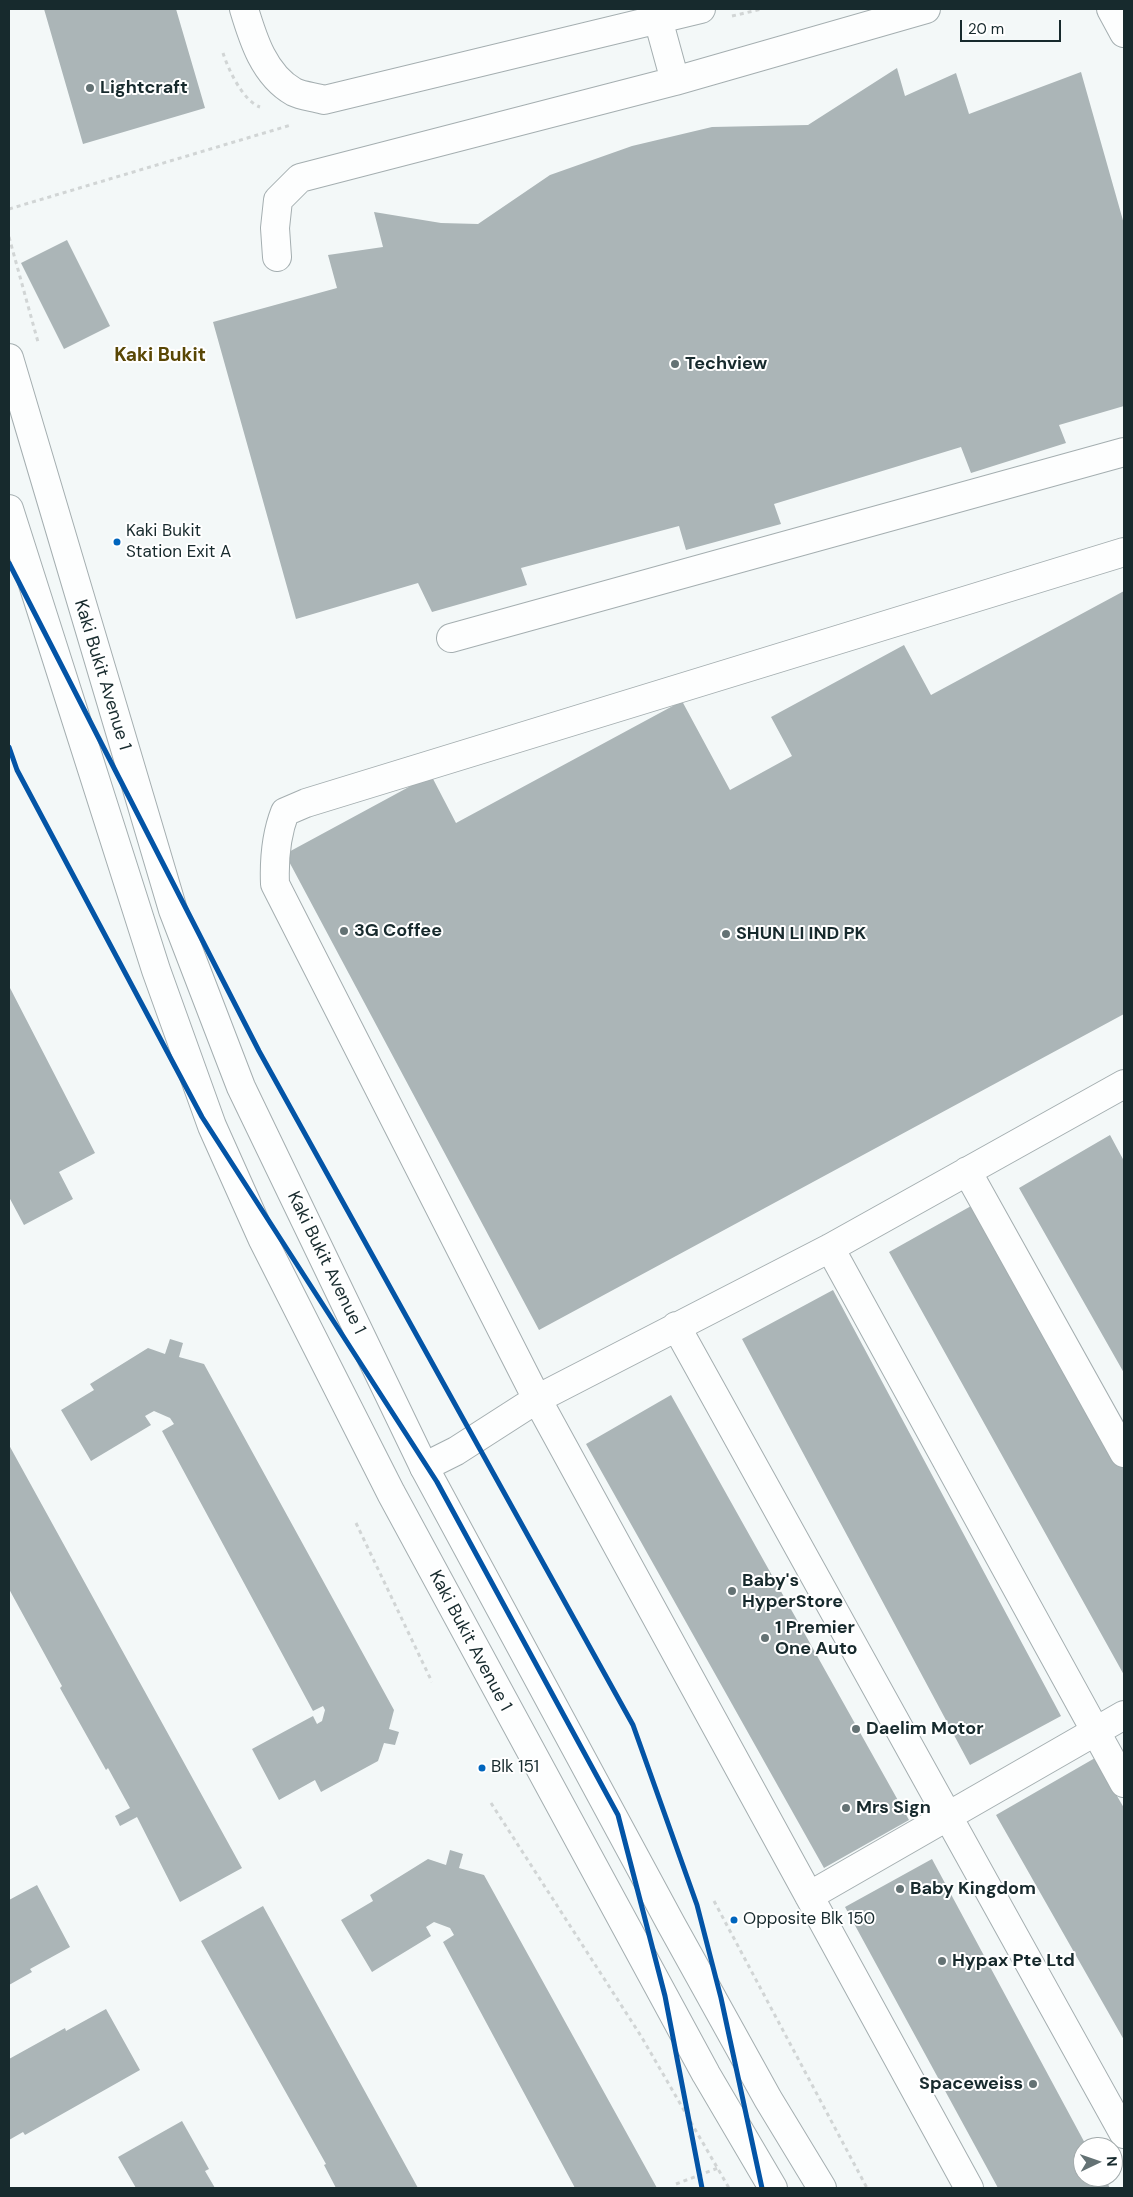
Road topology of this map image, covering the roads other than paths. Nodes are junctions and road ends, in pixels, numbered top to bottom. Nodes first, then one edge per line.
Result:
1 (244, 9) edge
2 (701, 9) edge
3 (926, 9) edge
4 (1111, 9) edge
5 (658, 19) junction
6 (1124, 33) edge
7 (675, 81) junction
8 (277, 257) dead end
9 (9, 358) edge
10 (1124, 452) edge
11 (9, 509) edge
12 (1124, 552) edge
13 (451, 638) dead end
14 (1121, 1093) edge
15 (967, 1171) junction
16 (830, 1248) junction
17 (676, 1326) junction
18 (536, 1399) junction
19 (1124, 1453) edge
20 (424, 1467) junction
21 (1124, 1715) edge
22 (1096, 1731) junction
23 (1124, 1783) edge
24 (948, 1816) junction
25 (810, 1896) junction
26 (1124, 2134) edge
27 (773, 2188) edge
28 (822, 2188) edge
29 (969, 2188) edge

1 - 5 main road
2 - 5 main road
3 - 7 main road
4 - 6 main road
5 - 7 main road
7 - 8 main road
9 - 20 main road, Kaki Bukit Avenue 1
10 - 13 main road
11 - 27 main road, Kaki Bukit Avenue 1
12 - 18 main road
14 - 15 main road
15 - 16 main road
15 - 19 main road
16 - 17 main road
16 - 22 main road
17 - 18 main road
17 - 24 main road
18 - 20 main road
18 - 25 main road
20 - 28 main road, Kaki Bukit Avenue 1
21 - 22 main road
22 - 23 main road
22 - 24 main road
24 - 25 main road
24 - 26 main road
25 - 29 main road

